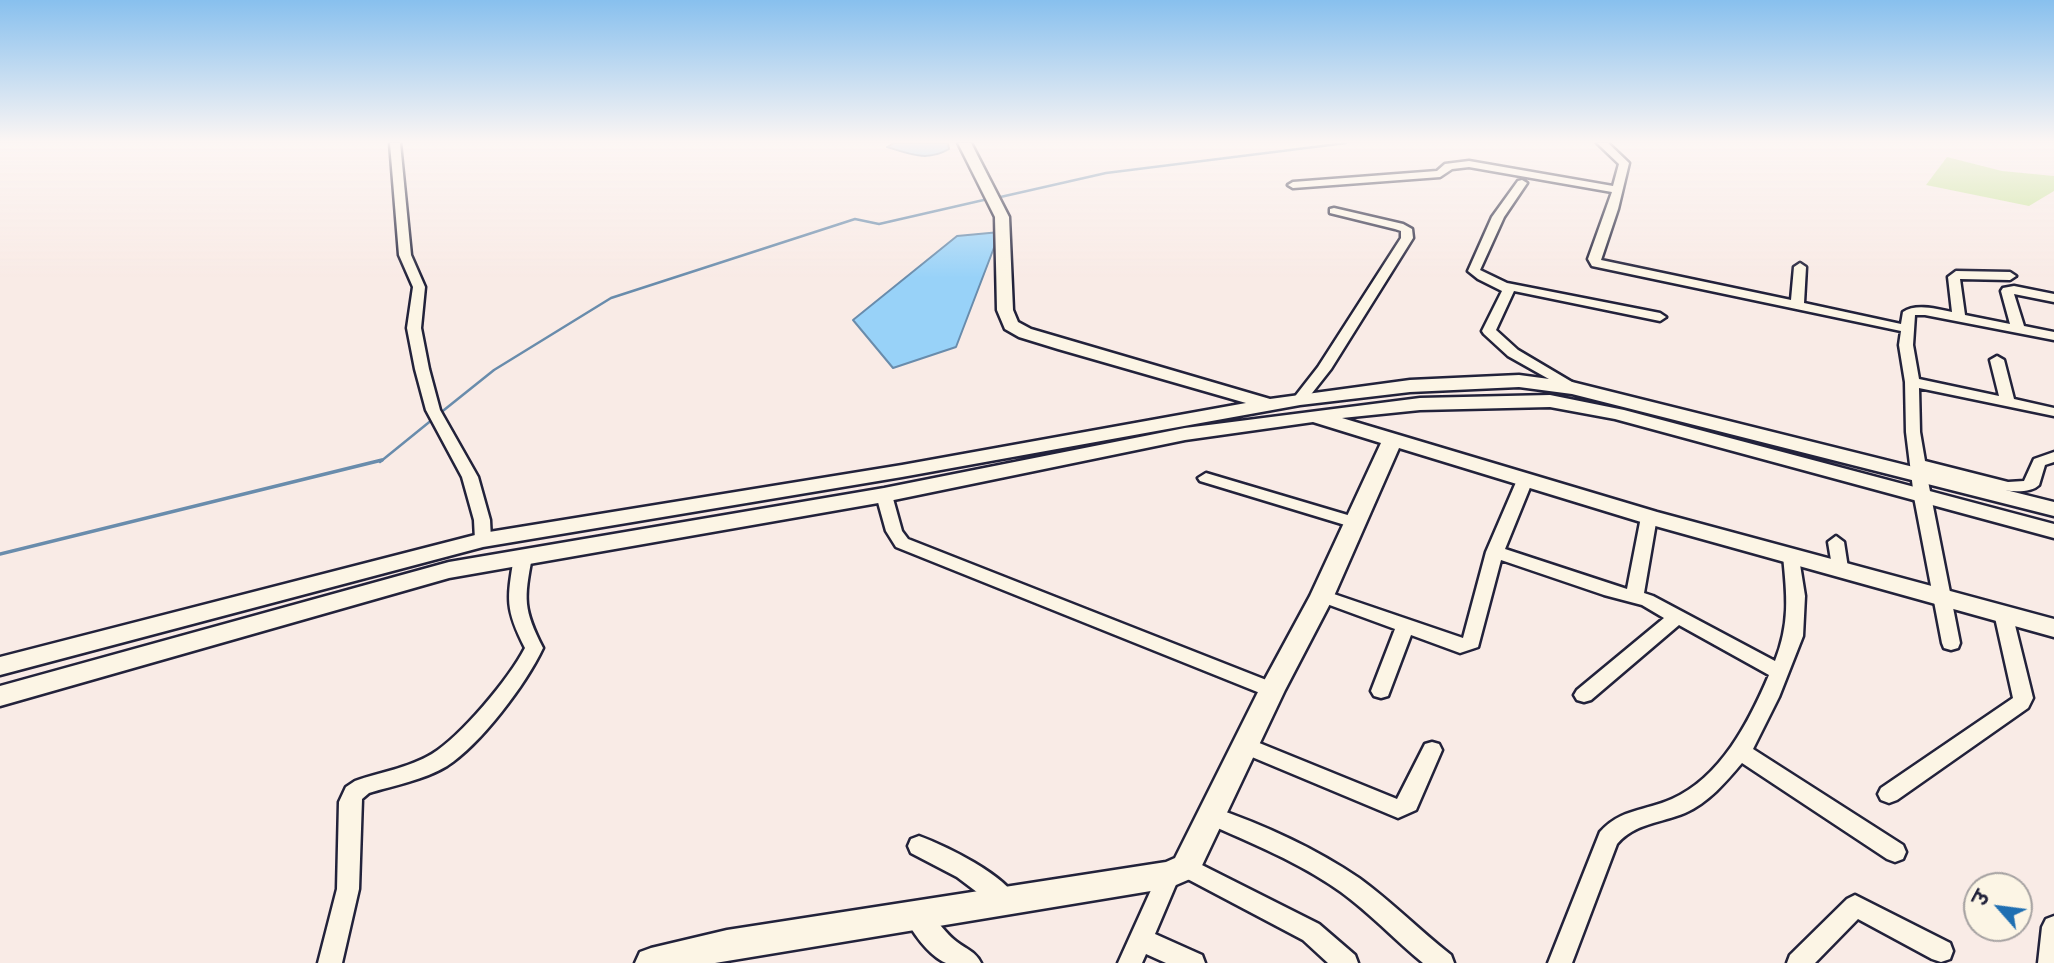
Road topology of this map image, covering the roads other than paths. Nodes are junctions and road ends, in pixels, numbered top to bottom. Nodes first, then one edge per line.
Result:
1 (400, 188) edge
2 (989, 188) edge
3 (1518, 188) edge
4 (1606, 188) edge
5 (1618, 190) joint
6 (1334, 211) dead end
7 (1800, 267) dead end
8 (2010, 276) dead end
9 (1505, 286) junction
10 (2054, 298) edge
11 (1797, 306) junction
12 (1660, 317) dead end
13 (1959, 317) junction
14 (2018, 328) junction
15 (1909, 329) junction
16 (2054, 336) edge
17 (1997, 360) dead end
18 (1912, 382) junction
19 (1572, 388) junction
20 (2008, 402) junction
21 (1268, 403) junction
22 (1306, 407) junction
23 (2054, 412) edge
24 (1392, 441) junction
25 (2054, 457) edge
26 (1206, 478) dead end
27 (1919, 478) junction
28 (1525, 480) junction
29 (884, 495) junction
30 (2054, 509) edge
31 (1649, 517) junction
32 (1355, 523) junction
33 (2054, 531) edge
34 (482, 540) junction
35 (1836, 542) dead end
36 (1495, 552) junction
37 (1792, 556) junction
38 (523, 557) junction
39 (1839, 568) junction
40 (1941, 595) junction
41 (1322, 596) junction
42 (1634, 597) junction
43 (2003, 613) junction
44 (1677, 617) junction
45 (1405, 627) junction
46 (2054, 628) edge
47 (1951, 643) dead end
48 (0, 666) edge
49 (1779, 673) junction
50 (1272, 690) junction
51 (1381, 691) dead end
52 (1584, 695) dead end
53 (0, 696) edge
54 (1247, 746) junction
55 (1432, 750) dead end
56 (1740, 751) junction
57 (1889, 794) dead end
58 (1212, 816) junction
59 (919, 846) dead end
60 (1895, 852) dead end
61 (1178, 871) junction
62 (1006, 901) junction
63 (916, 915) junction
64 (2054, 927) edge
65 (1141, 940) junction
66 (1941, 951) dead end
67 (330, 963) edge
68 (651, 963) edge
69 (969, 963) edge
70 (1130, 963) edge
71 (1193, 963) edge
72 (1346, 963) edge
73 (1442, 963) edge
74 (1560, 963) edge
75 (1800, 963) edge
76 (2050, 963) edge

1 - 34 street
2 - 21 street
3 - 9 street
4 - 5 street
5 - 11 street
6 - 22 street
7 - 11 street
8 - 13 street
9 - 12 street
9 - 19 street
10 - 14 street
11 - 15 street
13 - 14 street
13 - 15 street
14 - 16 street
15 - 18 street
17 - 20 street
18 - 20 street
18 - 27 street
19 - 22 street
19 - 27 street
20 - 23 street
21 - 22 street
21 - 34 street
22 - 24 street
22 - 27 street
22 - 29 street
24 - 28 street
24 - 32 street
25 - 27 street
26 - 32 street
27 - 30 street
27 - 33 street
27 - 40 street
28 - 31 street
28 - 36 street
29 - 38 street
29 - 50 street
31 - 37 street
31 - 42 street
32 - 41 street
34 - 48 street
35 - 39 street
36 - 42 street
36 - 45 street
37 - 39 street
37 - 49 street
38 - 53 street
38 - 67 street
39 - 40 street
40 - 43 street
40 - 47 street
41 - 45 street
41 - 50 street
42 - 44 street
43 - 46 street
43 - 57 street
44 - 49 street
44 - 52 street
45 - 51 street
49 - 56 street
50 - 54 street
54 - 55 street
54 - 58 street
56 - 60 street
56 - 74 street
58 - 61 street
58 - 73 street
59 - 62 street
61 - 62 street
61 - 65 street
61 - 72 street
62 - 63 street
63 - 68 street
63 - 69 street
64 - 76 street
65 - 70 street
65 - 71 street
66 - 75 street

